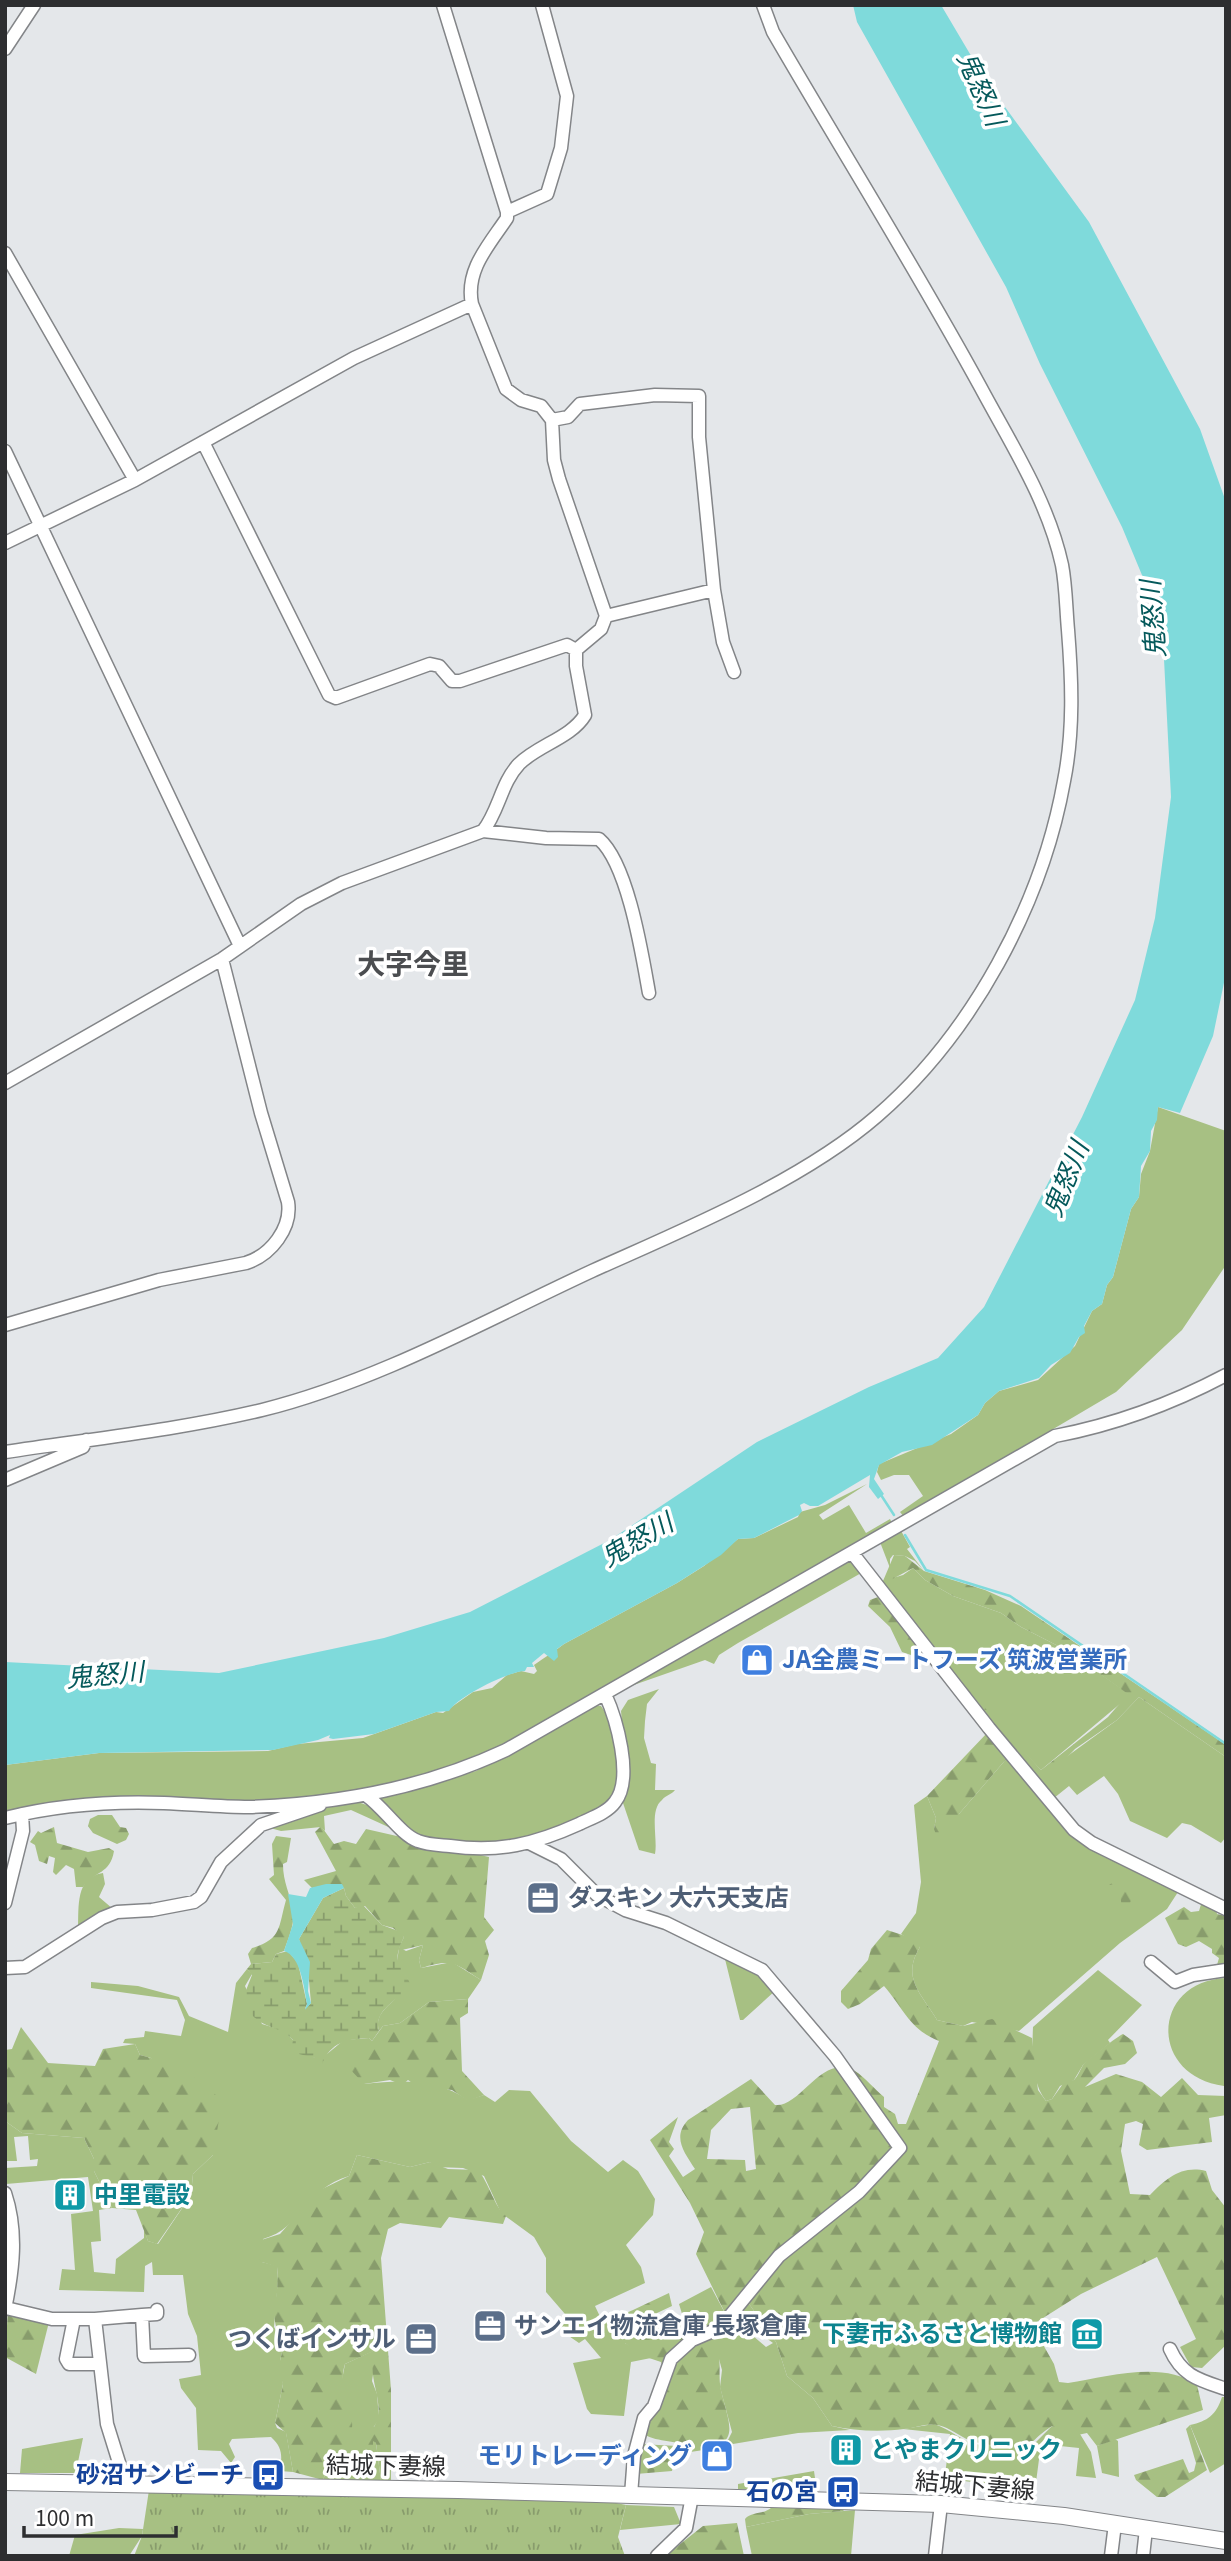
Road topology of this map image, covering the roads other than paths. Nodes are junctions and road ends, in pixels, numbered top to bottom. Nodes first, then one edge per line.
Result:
1 (34, 5) edge
2 (443, 5) edge
3 (542, 5) edge
4 (763, 5) edge
5 (5, 49) edge
6 (508, 212) junction
7 (5, 253) edge
8 (472, 304) junction
9 (552, 420) junction
10 (203, 442) junction
11 (5, 451) edge
12 (135, 480) junction
13 (43, 526) junction
14 (5, 543) edge
15 (714, 590) junction
16 (606, 616) junction
17 (576, 650) junction
18 (734, 672) dead end
19 (482, 831) junction
20 (240, 946) junction
21 (222, 959) junction
22 (649, 993) dead end
23 (5, 1083) edge
24 (5, 1325) edge
25 (1226, 1375) edge
26 (86, 1440) junction
27 (5, 1452) edge
28 (5, 1480) edge
29 (853, 1554) junction
30 (605, 1694) junction
31 (367, 1796) junction
32 (323, 1802) junction
33 (22, 1814) junction
34 (5, 1818) edge
35 (531, 1844) junction
36 (5, 1903) edge
37 (1226, 1909) edge
38 (1151, 1962) dead end
39 (5, 1968) edge
40 (1226, 1970) edge
41 (5, 2193) edge
42 (5, 2308) edge
43 (157, 2310) dead end
44 (142, 2315) junction
45 (74, 2319) junction
46 (95, 2319) junction
47 (1170, 2349) dead end
48 (189, 2355) dead end
49 (100, 2364) junction
50 (1226, 2389) edge
51 (5, 2482) edge
52 (126, 2485) junction
53 (631, 2495) junction
54 (692, 2496) junction
55 (941, 2504) junction
56 (1115, 2524) junction
57 (1146, 2529) junction
58 (1226, 2541) edge
59 (657, 2556) edge
60 (935, 2556) edge
61 (1111, 2556) edge
62 (1143, 2556) edge

1 - 5 street
2 - 6 street
3 - 6 street
4 - 26 street
6 - 8 street
7 - 12 street
8 - 9 street
8 - 10 street
9 - 15 street
9 - 16 street
10 - 12 street
10 - 17 street
11 - 13 street
12 - 13 street
13 - 14 street
13 - 20 street
15 - 16 street
15 - 18 street
16 - 17 street
17 - 19 street
19 - 20 street
19 - 22 street
20 - 21 street
21 - 23 street
21 - 24 street
25 - 29 street
26 - 27 street
26 - 28 street
29 - 30 street
29 - 37 street
30 - 31 street
30 - 35 street
31 - 32 street
31 - 35 street
32 - 33 street
32 - 39 street
33 - 34 street
33 - 36 street
35 - 53 street
38 - 40 street
41 - 42 street
42 - 45 street
43 - 44 street
44 - 46 street
44 - 48 street
45 - 46 street
45 - 49 street
46 - 49 street
47 - 50 street
49 - 52 street
51 - 52 main road, 結城下妻線
52 - 53 main road, 結城下妻線
53 - 54 main road, 結城下妻線
54 - 55 main road, 結城下妻線
54 - 59 street
55 - 56 main road, 結城下妻線
55 - 60 street
56 - 57 main road, 結城下妻線
56 - 61 street
57 - 58 main road, 結城下妻線
57 - 62 street

